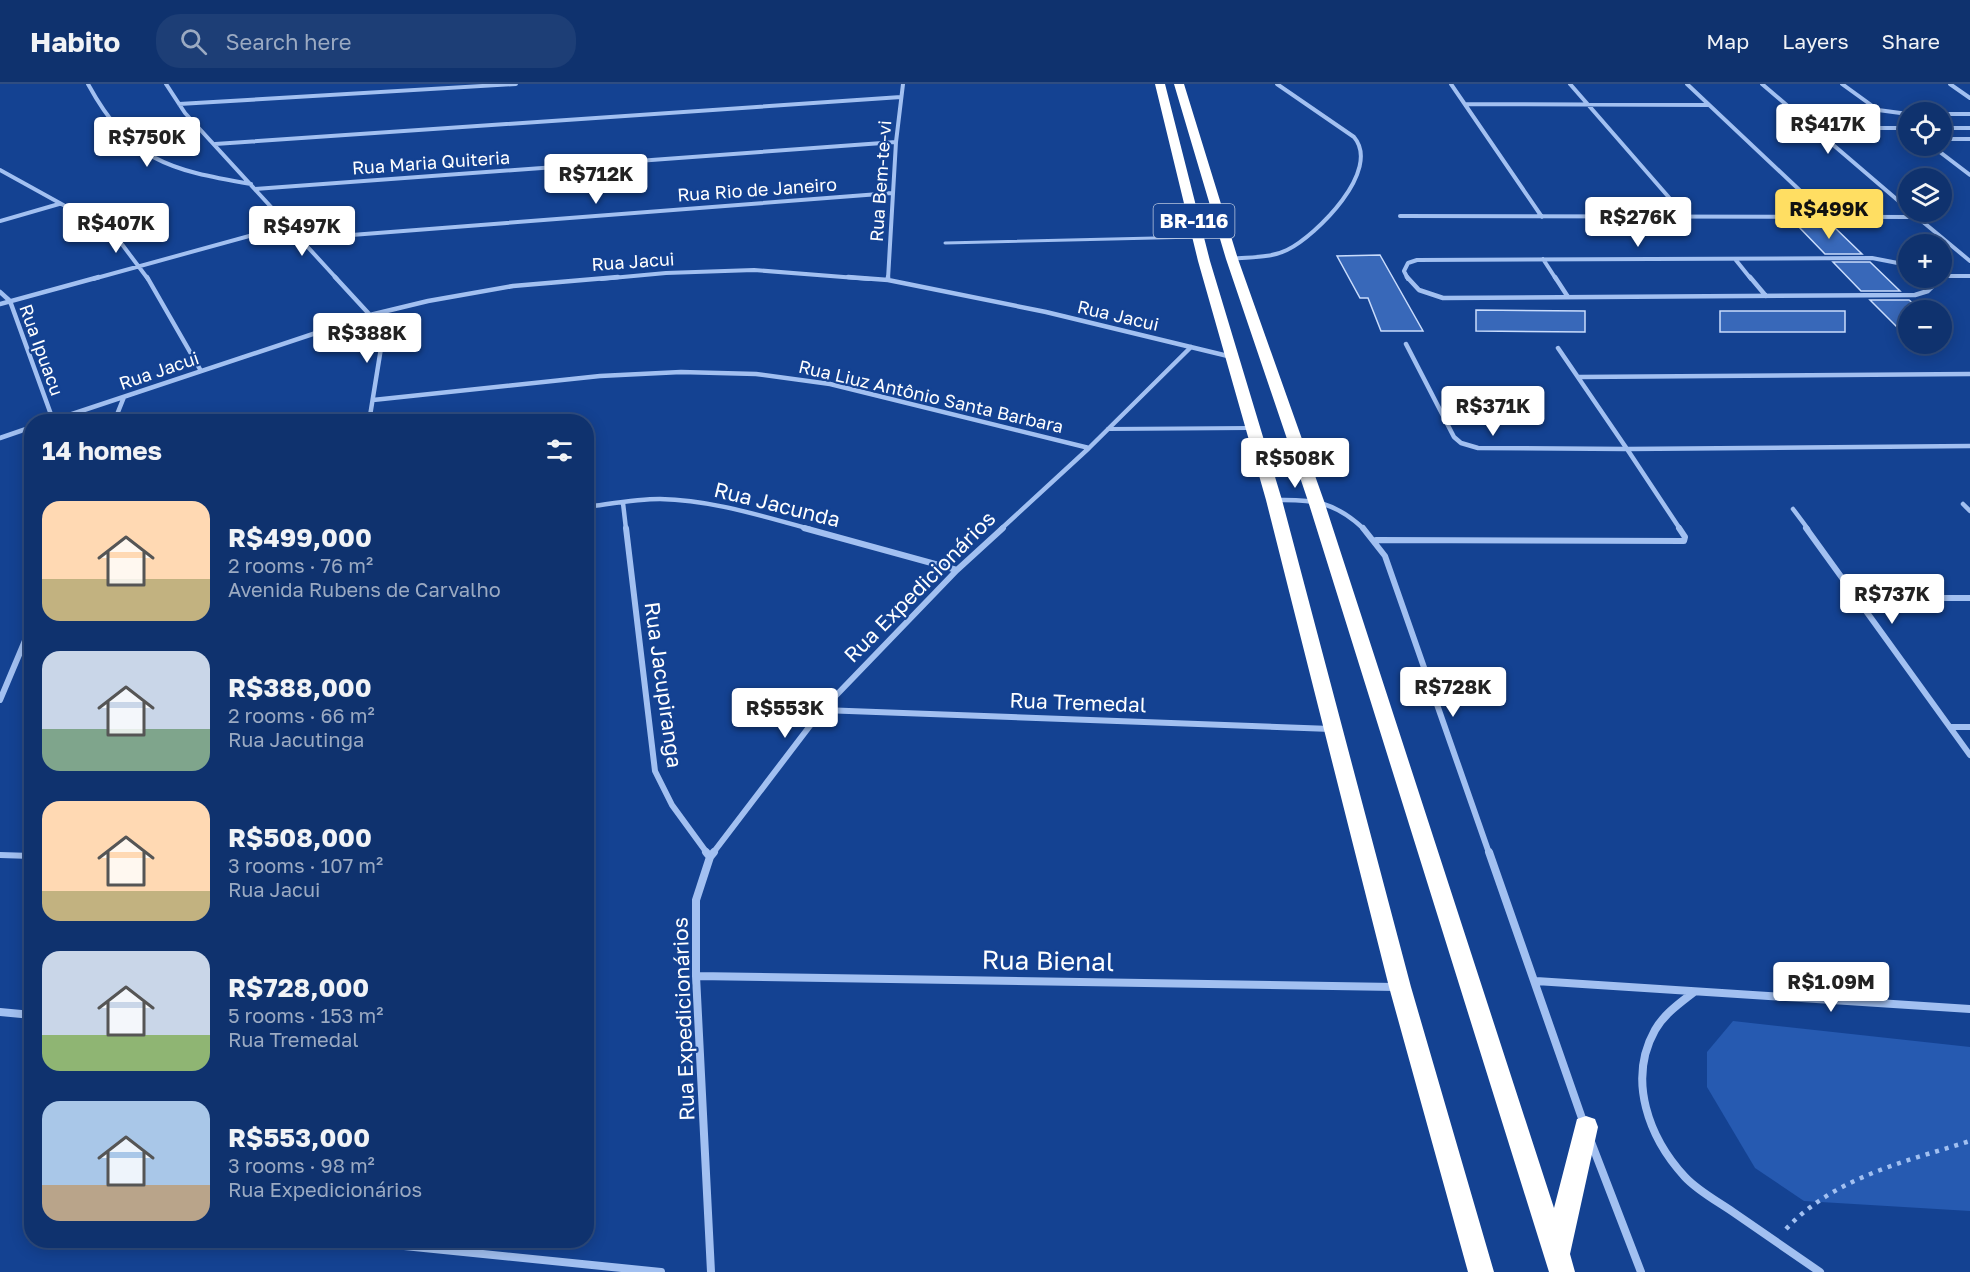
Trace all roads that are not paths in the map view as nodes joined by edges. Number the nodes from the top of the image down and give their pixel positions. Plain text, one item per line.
1 (88, 84) edge
2 (166, 84) edge
3 (516, 84) edge
4 (903, 84) edge
5 (1160, 84) edge
6 (1179, 84) edge
7 (1276, 84) edge
8 (1451, 84) edge
9 (1570, 84) edge
10 (1688, 84) edge
11 (1762, 84) edge
12 (1842, 84) edge
13 (1950, 84) edge
14 (901, 97) junction
15 (1970, 98) edge
16 (179, 104) junction
17 (1465, 104) junction
18 (1588, 104) junction
19 (1709, 105) junction
20 (1898, 113) edge
21 (1952, 114) edge
22 (1970, 114) edge
23 (1813, 128) junction
24 (1898, 128) edge
25 (1952, 128) edge
26 (1970, 128) edge
27 (1952, 139) edge
28 (1970, 139) edge
29 (896, 142) junction
30 (215, 144) junction
31 (1945, 156) edge
32 (0, 170) edge
33 (1970, 176) edge
34 (251, 184) junction
35 (255, 189) junction
36 (892, 193) junction
37 (1898, 200) edge
38 (59, 204) junction
39 (1400, 216) dead end
40 (1542, 217) junction
41 (1686, 217) junction
42 (1828, 217) junction
43 (1898, 217) edge
44 (0, 221) edge
45 (1924, 222) edge
46 (289, 225) junction
47 (1198, 237) junction
48 (300, 239) junction
49 (945, 243) dead end
50 (1232, 259) junction
51 (1544, 259) junction
52 (1736, 259) junction
53 (1970, 261) edge
54 (1898, 263) edge
55 (141, 267) junction
56 (1952, 276) edge
57 (1970, 276) edge
58 (888, 280) junction
59 (1931, 288) edge
60 (0, 292) edge
61 (1766, 296) junction
62 (1568, 297) junction
63 (10, 301) junction
64 (0, 304) edge
65 (387, 311) junction
66 (370, 315) junction
67 (1406, 344) dead end
68 (1191, 347) junction
69 (1558, 348) dead end
70 (1232, 357) junction
71 (201, 371) junction
72 (1970, 374) edge
73 (1579, 377) junction
74 (124, 397) junction
75 (373, 400) junction
76 (48, 414) edge
77 (72, 414) edge
78 (117, 414) edge
79 (370, 414) edge
80 (1253, 428) junction
81 (1108, 429) junction
82 (24, 430) edge
83 (0, 438) edge
84 (1970, 446) edge
85 (1089, 448) junction
86 (1627, 449) junction
87 (1274, 500) junction
88 (1316, 501) junction
89 (623, 503) junction
90 (1963, 504) dead end
91 (594, 506) edge
92 (1793, 509) dead end
93 (1970, 512) edge
94 (1376, 540) junction
95 (957, 570) junction
96 (1858, 598) junction
97 (1970, 598) edge
98 (24, 643) edge
99 (0, 700) edge
100 (822, 710) junction
101 (1950, 727) junction
102 (1970, 727) edge
103 (1332, 729) junction
104 (1970, 755) edge
105 (0, 855) edge
106 (24, 856) edge
107 (710, 857) junction
108 (696, 976) junction
109 (1536, 981) junction
110 (1400, 987) junction
111 (1694, 992) junction
112 (1970, 1009) edge
113 (0, 1012) edge
114 (24, 1014) edge
115 (1586, 1127) junction
116 (424, 1248) edge
117 (1560, 1263) edge
118 (661, 1272) edge
119 (711, 1272) edge
120 (1481, 1272) edge
121 (1641, 1272) edge
122 (1820, 1272) edge

1 - 34 street
2 - 16 street
3 - 16 street
4 - 14 street, Rua Bem-te-vi
5 - 47 highway, BR-116
6 - 50 highway
7 - 50 street
8 - 17 street
9 - 18 street
10 - 19 street
11 - 23 street
12 - 20 street
13 - 15 street
14 - 29 street, Rua Bem-te-vi
14 - 30 street
16 - 30 street
17 - 18 street
17 - 40 street
18 - 19 street
18 - 41 street
19 - 42 street
21 - 22 street
23 - 24 street
23 - 37 street
25 - 26 street
27 - 28 street
29 - 35 street, Rua Maria Quiteria
29 - 36 street, Rua Bem-te-vi
30 - 34 street
31 - 33 street
32 - 38 street
34 - 35 street
35 - 46 street
36 - 48 street, Rua Rio de Janeiro
36 - 58 street, Rua Bem-te-vi
38 - 44 street
38 - 55 street
39 - 40 street
40 - 41 street
41 - 42 street
42 - 43 street
45 - 53 street
46 - 48 street
46 - 55 street
47 - 49 lane
47 - 70 highway, BR-116
48 - 66 street
50 - 88 highway
51 - 52 street
51 - 62 street
51 - 62 street
52 - 54 street
52 - 61 street
55 - 63 street
55 - 71 street
56 - 57 street
58 - 65 street, Rua Jacui
58 - 68 street, Rua Jacui
59 - 61 street
60 - 63 street, Rua Ipuacu
61 - 62 street
63 - 64 street
63 - 76 street, Rua Ipuacu
65 - 66 street, Rua Jacui
65 - 75 street
66 - 71 street, Rua Jacui
67 - 86 street
68 - 70 street, Rua Jacui
68 - 81 street, Rua Expedicionários
69 - 73 street
70 - 80 highway
71 - 74 street, Rua Jacui
72 - 73 street
73 - 86 street
74 - 77 street, Rua Jacui
74 - 78 street
75 - 79 street
75 - 85 street, Rua Liuz Antônio Santa Barbara
80 - 81 lane
80 - 87 highway
81 - 85 street, Rua Expedicionários
82 - 83 street
84 - 86 street
85 - 95 street, Rua Expedicionários
86 - 94 street
87 - 88 street
87 - 103 highway
88 - 94 street
88 - 117 highway
89 - 91 street, Rua Jacunda
89 - 95 street, Rua Jacunda
89 - 107 street, Rua Jacupiranga
90 - 93 street
92 - 96 street
94 - 109 street
95 - 100 street, Rua Expedicionários
96 - 97 street
96 - 101 street
98 - 99 street
100 - 103 street, Rua Tremedal
100 - 107 street, Rua Expedicionários
101 - 102 street
101 - 104 street
103 - 110 highway
105 - 106 lane
107 - 108 street, Rua Expedicionários
108 - 110 street, Rua Bienal
108 - 119 street, Rua Expedicionários
109 - 111 street
109 - 115 street
110 - 120 highway
111 - 112 street
111 - 122 street
113 - 114 street
115 - 117 highway
115 - 121 street
116 - 118 street

